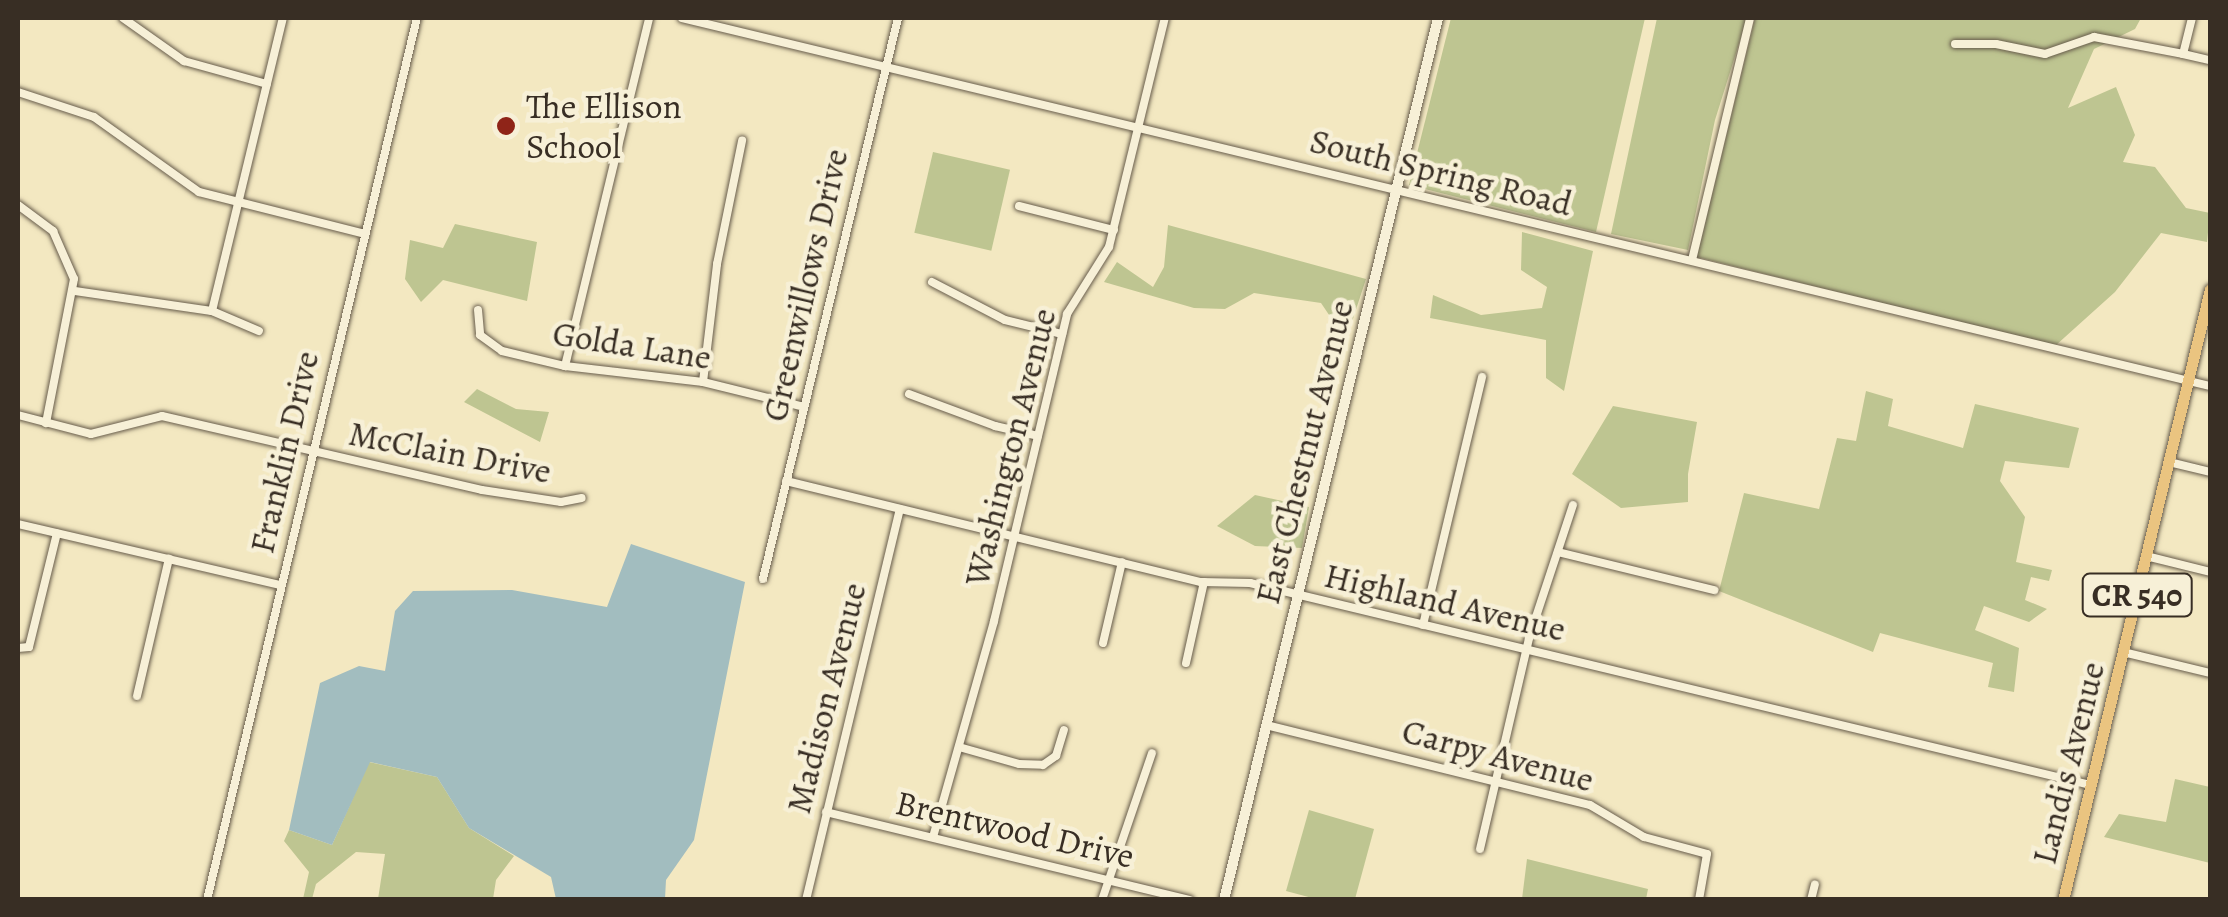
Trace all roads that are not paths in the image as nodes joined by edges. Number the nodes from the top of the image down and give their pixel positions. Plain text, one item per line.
1 (123, 18) edge
2 (283, 18) edge
3 (417, 18) edge
4 (649, 18) edge
5 (682, 18) edge
6 (898, 18) edge
7 (1165, 18) edge
8 (1438, 18) edge
9 (1750, 18) edge
10 (2192, 18) edge
11 (1955, 44) dead end
12 (2183, 54) junction
13 (2210, 60) edge
14 (886, 67) junction
15 (267, 84) junction
16 (18, 95) edge
17 (1138, 127) junction
18 (742, 140) dead end
19 (1395, 190) junction
20 (238, 202) junction
21 (18, 205) edge
22 (1019, 206) dead end
23 (1114, 230) junction
24 (365, 234) junction
25 (1692, 260) junction
26 (932, 282) dead end
27 (75, 290) junction
28 (2210, 290) edge
29 (478, 310) dead end
30 (212, 311) junction
31 (259, 331) dead end
32 (1062, 334) junction
33 (566, 366) junction
34 (1482, 377) dead end
35 (2188, 380) junction
36 (703, 382) junction
37 (2210, 386) edge
38 (908, 394) dead end
39 (804, 407) junction
40 (18, 416) edge
41 (46, 423) junction
42 (1038, 436) junction
43 (312, 452) junction
44 (2169, 462) junction
45 (2210, 472) edge
46 (786, 481) junction
47 (582, 498) dead end
48 (1574, 504) dead end
49 (900, 509) junction
50 (18, 524) edge
51 (56, 533) junction
52 (1014, 536) junction
53 (1558, 552) junction
54 (2146, 556) junction
55 (169, 559) junction
56 (1122, 562) junction
57 (2210, 572) edge
58 (764, 578) dead end
59 (1204, 582) junction
60 (281, 585) junction
61 (1714, 590) dead end
62 (1298, 595) junction
63 (1423, 624) junction
64 (1102, 643) dead end
65 (22, 649) edge
66 (1526, 650) junction
67 (2123, 652) junction
68 (1186, 663) dead end
69 (2210, 673) edge
70 (136, 696) dead end
71 (1266, 725) junction
72 (1064, 730) dead end
73 (959, 747) junction
74 (1152, 753) dead end
75 (1496, 780) junction
76 (2091, 786) junction
77 (826, 812) junction
78 (932, 838) junction
79 (1480, 848) dead end
80 (1108, 879) junction
81 (1815, 884) dead end
82 (206, 900) edge
83 (806, 900) edge
84 (1102, 900) edge
85 (1190, 900) edge
86 (1224, 900) edge
87 (1699, 900) edge
88 (1812, 900) edge
89 (2063, 900) edge

1 - 15 street
2 - 15 street
3 - 24 street, Franklin Drive
4 - 33 street
5 - 14 street, South Spring Road
6 - 14 street, Greenwillows Drive
7 - 17 street, Washington Avenue
8 - 19 street, East Chestnut Avenue
9 - 25 street
10 - 12 street
11 - 12 street
12 - 13 street
14 - 17 street, South Spring Road
14 - 39 street, Greenwillows Drive
15 - 20 street
16 - 20 street
17 - 19 street, South Spring Road
17 - 23 street, Washington Avenue
18 - 36 street
19 - 25 street, South Spring Road
19 - 62 street, East Chestnut Avenue
20 - 24 street
20 - 30 street
21 - 27 street
22 - 23 street
23 - 32 street, Washington Avenue
24 - 43 street, Franklin Drive
25 - 35 street, South Spring Road
26 - 32 street
27 - 30 street
27 - 41 street
28 - 35 main road, Landis Avenue / CR 540
29 - 33 street, Golda Lane
30 - 31 street
32 - 42 street, Washington Avenue
33 - 36 street, Golda Lane
34 - 63 street
35 - 37 street, South Spring Road
35 - 44 main road, Landis Avenue / CR 540
36 - 39 street, Golda Lane
38 - 42 street
39 - 46 street, Greenwillows Drive
40 - 41 street, McClain Drive
41 - 43 street, McClain Drive
42 - 52 street, Washington Avenue
43 - 47 street, McClain Drive
43 - 60 street, Franklin Drive
44 - 45 street
44 - 54 main road, Landis Avenue / CR 540
46 - 49 street, Highland Avenue
46 - 58 street, Greenwillows Drive
48 - 53 street
49 - 52 street, Highland Avenue
49 - 77 street, Madison Avenue
50 - 51 street
51 - 55 street
51 - 65 street
52 - 56 street, Highland Avenue
52 - 73 street, Washington Avenue
53 - 61 street
53 - 66 street
54 - 57 street
54 - 67 main road, Landis Avenue / CR 540
55 - 60 street
55 - 70 street
56 - 59 street, Highland Avenue
56 - 64 street
59 - 62 street, Highland Avenue
59 - 68 street
60 - 82 street, Franklin Drive
62 - 63 street, Highland Avenue
62 - 71 street, East Chestnut Avenue
63 - 66 street, Highland Avenue
66 - 75 street
66 - 76 street, Highland Avenue
67 - 69 street
67 - 76 main road, Landis Avenue / CR 540
71 - 75 street, Carpy Avenue
71 - 86 street, East Chestnut Avenue
72 - 73 street
73 - 78 street, Washington Avenue
74 - 80 street
75 - 79 street
75 - 87 street, Carpy Avenue
76 - 89 main road, Landis Avenue / CR 540
77 - 78 street, Brentwood Drive
77 - 83 street, Madison Avenue
78 - 80 street, Brentwood Drive
80 - 84 street
80 - 85 street, Brentwood Drive
81 - 88 street

